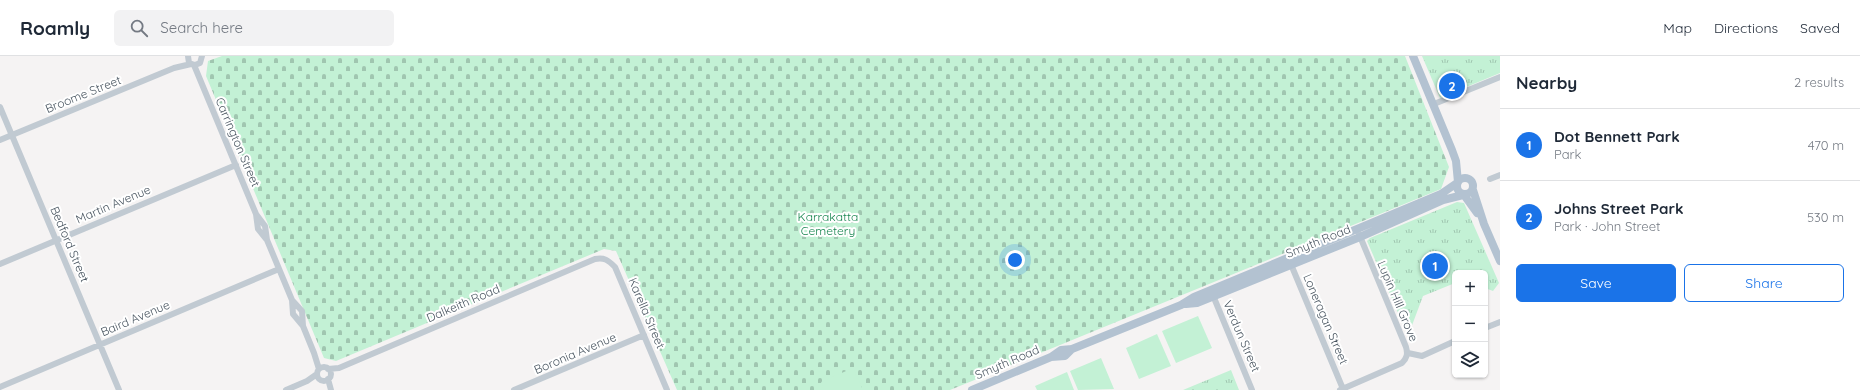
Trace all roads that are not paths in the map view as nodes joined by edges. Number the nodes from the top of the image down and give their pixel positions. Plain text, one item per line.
1 (202, 56) edge
2 (1414, 56) edge
3 (188, 57) edge
4 (194, 65) junction
5 (174, 68) junction
6 (1500, 77) edge
7 (1434, 104) junction
8 (0, 107) edge
9 (12, 135) junction
10 (0, 140) edge
11 (1456, 161) junction
12 (236, 164) junction
13 (1500, 175) edge
14 (1468, 179) junction
15 (1490, 179) dead end
16 (1457, 182) junction
17 (1473, 190) junction
18 (1463, 195) junction
19 (1484, 224) junction
20 (1357, 228) junction
21 (1360, 237) junction
22 (56, 240) junction
23 (595, 259) joint
24 (1290, 261) junction
25 (1500, 261) edge
26 (0, 264) edge
27 (279, 269) junction
28 (1212, 293) junction
29 (1500, 322) edge
30 (1488, 327) edge
31 (644, 335) junction
32 (1453, 342) edge
33 (100, 345) junction
34 (1408, 353) junction
35 (339, 368) junction
36 (322, 370) junction
37 (326, 379) junction
38 (307, 381) junction
39 (0, 387) edge
40 (1341, 389) edge
41 (119, 390) edge
42 (286, 390) edge
43 (331, 390) edge
44 (514, 390) edge
45 (667, 390) edge
46 (972, 390) edge
47 (1252, 390) edge

1 - 4 street
2 - 7 main road
3 - 4 street, Carrington Street
3 - 5 street, Broome Street
4 - 5 street, Broome Street
4 - 12 street, Carrington Street
5 - 9 street, Broome Street
6 - 7 street
7 - 11 main road
8 - 9 street, Bedford Street
9 - 10 street, Broome Street
9 - 22 street, Bedford Street
11 - 14 main road
11 - 16 main road
12 - 22 street, Martin Avenue
12 - 27 street, Carrington Street
13 - 15 street
14 - 16 main road
14 - 17 main road
16 - 18 main road
16 - 20 main road, Smyth Road
17 - 18 main road
17 - 19 main road
18 - 19 main road
18 - 21 main road, Smyth Road
19 - 25 main road
20 - 21 street, Lupin Hill Grove
20 - 24 main road, Smyth Road
21 - 24 main road, Smyth Road
21 - 34 street, Lupin Hill Grove
22 - 26 street, Martin Avenue
22 - 33 street, Bedford Street
23 - 31 street, Karella Street
23 - 35 street, Dalkeith Road
24 - 28 main road, Smyth Road
24 - 40 street, Loneragan Street
27 - 33 street, Baird Avenue
27 - 36 street, Carrington Street
28 - 46 main road, Smyth Road
28 - 47 street, Verdun Street
29 - 30 street
31 - 44 street, Boronia Avenue
31 - 45 street, Karella Street
32 - 34 street
33 - 39 street, Baird Avenue
33 - 41 street, Bedford Street
34 - 40 street, Lupin Hill Grove
35 - 36 street, Dalkeith Road
35 - 37 street, Dalkeith Road
36 - 37 street
36 - 37 street
36 - 38 street, Dalkeith Road
37 - 38 street, Dalkeith Road
37 - 43 street
38 - 42 street, Dalkeith Road

